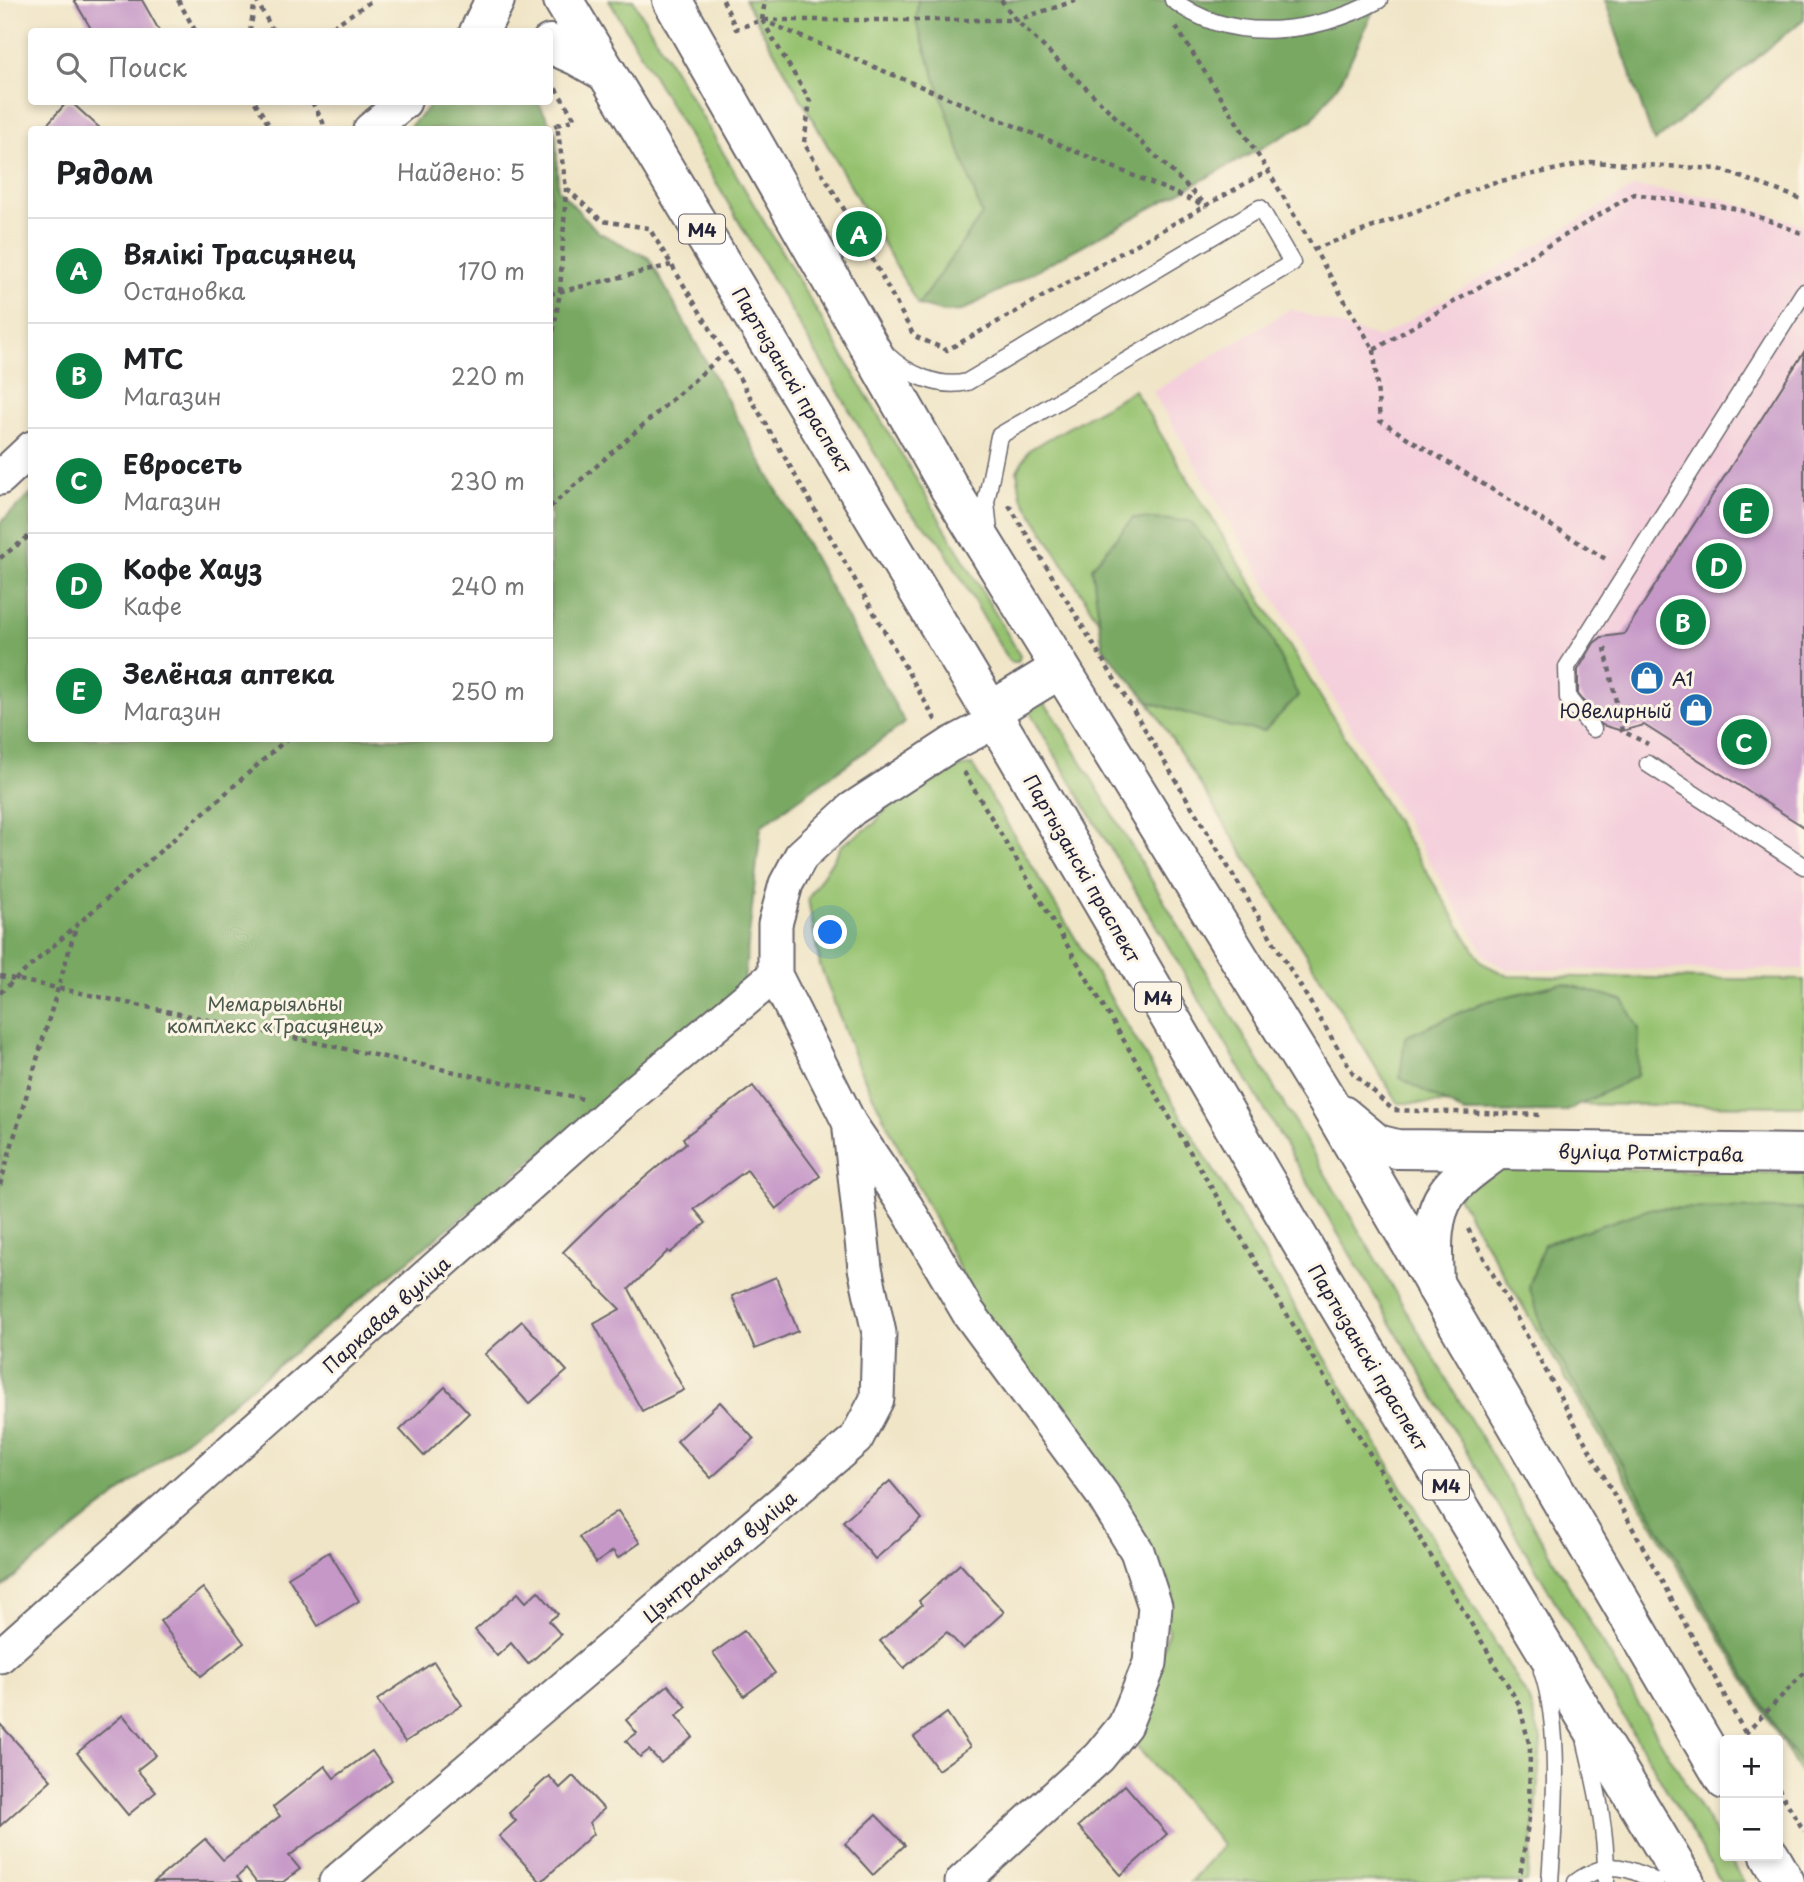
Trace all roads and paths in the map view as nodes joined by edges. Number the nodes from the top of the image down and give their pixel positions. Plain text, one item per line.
1 (178, 0) edge
2 (256, 0) edge
3 (373, 0) edge
4 (495, 0) edge
5 (563, 0) edge
6 (672, 0) edge
7 (723, 0) edge
8 (765, 0) edge
9 (1001, 0) edge
10 (1078, 0) edge
11 (1173, 0) edge
12 (1379, 0) edge
13 (762, 20) junction
14 (1016, 20) junction
15 (1173, 23) dead end
16 (194, 28) edge
17 (251, 28) edge
18 (272, 28) edge
19 (330, 28) edge
20 (481, 28) edge
21 (553, 45) edge
22 (607, 74) junction
23 (553, 84) edge
24 (257, 105) edge
25 (314, 105) edge
26 (400, 105) edge
27 (557, 125) junction
28 (270, 126) edge
29 (324, 126) edge
30 (375, 126) edge
31 (553, 127) edge
32 (1268, 171) junction
33 (566, 188) junction
34 (1804, 200) edge
35 (1207, 206) junction
36 (1804, 234) edge
37 (1314, 249) junction
38 (671, 265) junction
39 (560, 292) junction
40 (1804, 292) edge
41 (553, 293) edge
42 (858, 325) junction
43 (553, 333) edge
44 (1374, 350) junction
45 (725, 353) junction
46 (28, 452) edge
47 (0, 478) edge
48 (1008, 503) dead end
49 (553, 504) edge
50 (28, 537) edge
51 (0, 558) edge
52 (1628, 573) junction
53 (1002, 574) junction
54 (1602, 637) dead end
55 (1060, 669) junction
56 (993, 716) junction
57 (1593, 729) dead end
58 (1622, 731) dead end
59 (283, 742) edge
60 (950, 745) junction
61 (1648, 764) dead end
62 (1804, 866) edge
63 (76, 926) junction
64 (775, 975) junction
65 (0, 976) edge
66 (17, 978) junction
67 (57, 987) junction
68 (0, 993) edge
69 (1328, 1102) junction
70 (618, 1106) junction
71 (1393, 1110) dead end
72 (850, 1124) junction
73 (1497, 1150) junction
74 (1804, 1153) edge
75 (0, 1185) edge
76 (1468, 1227) dead end
77 (1434, 1286) junction
78 (1522, 1612) junction
79 (0, 1656) edge
80 (1804, 1673) edge
81 (1574, 1696) junction
82 (1745, 1734) joint
83 (1720, 1772) edge
84 (1783, 1796) edge
85 (1804, 1831) edge
86 (1773, 1861) edge
87 (1606, 1874) edge
88 (336, 1882) edge
89 (962, 1882) edge
90 (1519, 1882) edge
91 (1550, 1882) edge
92 (1576, 1882) edge
93 (1656, 1882) edge
94 (1685, 1882) edge
95 (1785, 1882) edge

1 - 16 path
2 - 17 path
2 - 18 path
3 - 19 path
4 - 20 main road
5 - 22 main road, Партызанскі праспект / М4
6 - 42 main road
7 - 13 path
8 - 13 path
9 - 14 path
10 - 14 path
11 - 12 lane
13 - 14 path
13 - 35 path
13 - 35 path
14 - 35 path
15 - 32 path
21 - 22 main road
22 - 56 main road, Партызанскі праспект / М4
23 - 27 path
24 - 28 path
25 - 29 path
26 - 30 street
27 - 31 path
27 - 33 path
32 - 35 path
32 - 37 path
33 - 38 path
33 - 39 path
34 - 37 path
36 - 44 path
37 - 44 path
38 - 39 path
38 - 45 path
39 - 41 path
39 - 43 path
40 - 52 lane
42 - 53 main road
42 - 53 lane
44 - 52 path
45 - 49 path
45 - 60 path
46 - 47 street
48 - 71 path
50 - 51 path
52 - 57 lane
53 - 55 main road
54 - 58 path
55 - 56 main road
55 - 69 main road
56 - 60 street
56 - 78 main road, Партызанскі праспект / М4
59 - 63 path
60 - 64 street
60 - 90 path
61 - 62 lane
63 - 66 path
63 - 67 path
64 - 70 street, Паркавая вуліца
64 - 72 street, Цэнтральная вуліца
65 - 66 path
66 - 67 path
66 - 68 path
67 - 70 path
67 - 75 path
69 - 73 main road, вуліца Ротмістрава
69 - 77 main road
70 - 79 street, Паркавая вуліца
72 - 88 street, Цэнтральная вуліца
72 - 89 street, Цэнтральная вуліца
73 - 74 main road, вуліца Ротмістрава
73 - 77 main road
76 - 82 path
77 - 83 main road
78 - 81 main road, Партызанскі праспект / М4
78 - 91 lane
80 - 82 path
81 - 87 lane
81 - 94 main road, Партызанскі праспект / М4
84 - 85 path
86 - 95 main road
87 - 92 lane
87 - 93 lane

